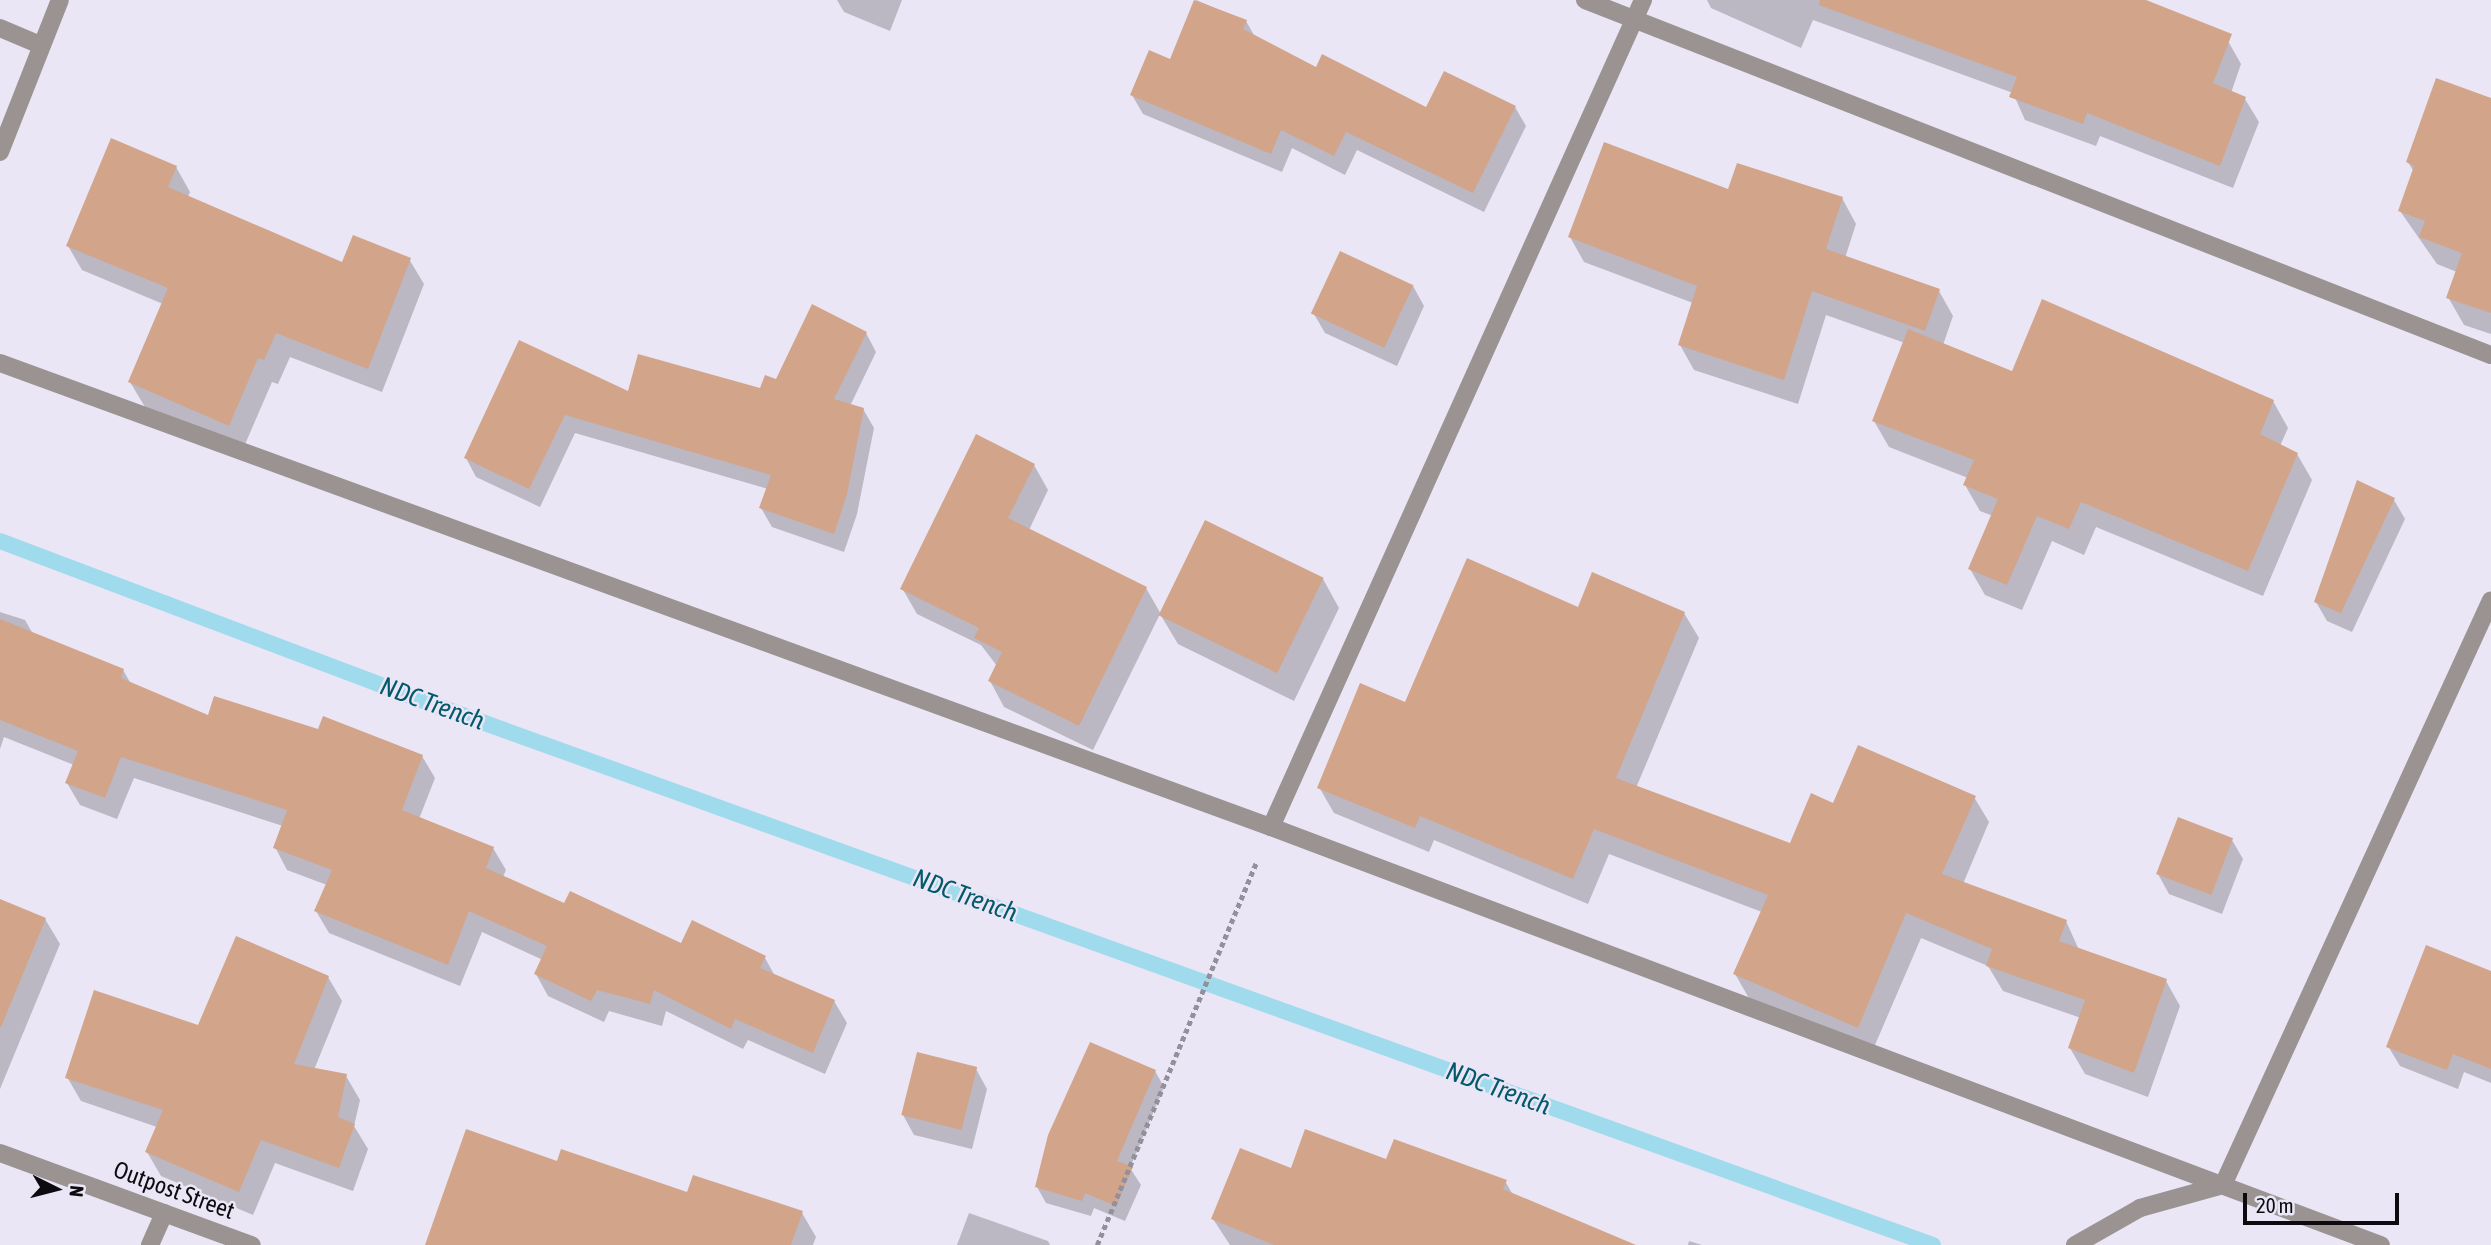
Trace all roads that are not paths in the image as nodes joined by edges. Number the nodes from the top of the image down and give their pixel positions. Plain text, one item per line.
1 (60, 0) edge
2 (1585, 0) edge
3 (1643, 0) edge
4 (1635, 20) junction
5 (0, 28) edge
6 (40, 46) junction
7 (0, 152) edge
8 (2491, 355) edge
9 (0, 363) edge
10 (2491, 600) edge
11 (1271, 827) junction
12 (0, 1153) edge
13 (2223, 1185) junction
14 (164, 1213) junction
15 (150, 1245) edge
16 (252, 1245) edge
17 (2076, 1245) edge
18 (2381, 1245) edge

1 - 6 street
2 - 4 street
3 - 4 street
4 - 8 street
4 - 11 street
5 - 6 street
6 - 7 street
9 - 11 street
10 - 13 street
11 - 13 street
12 - 14 street, Outpost Street
13 - 17 street
13 - 18 street
14 - 15 street
14 - 16 street, Outpost Street

